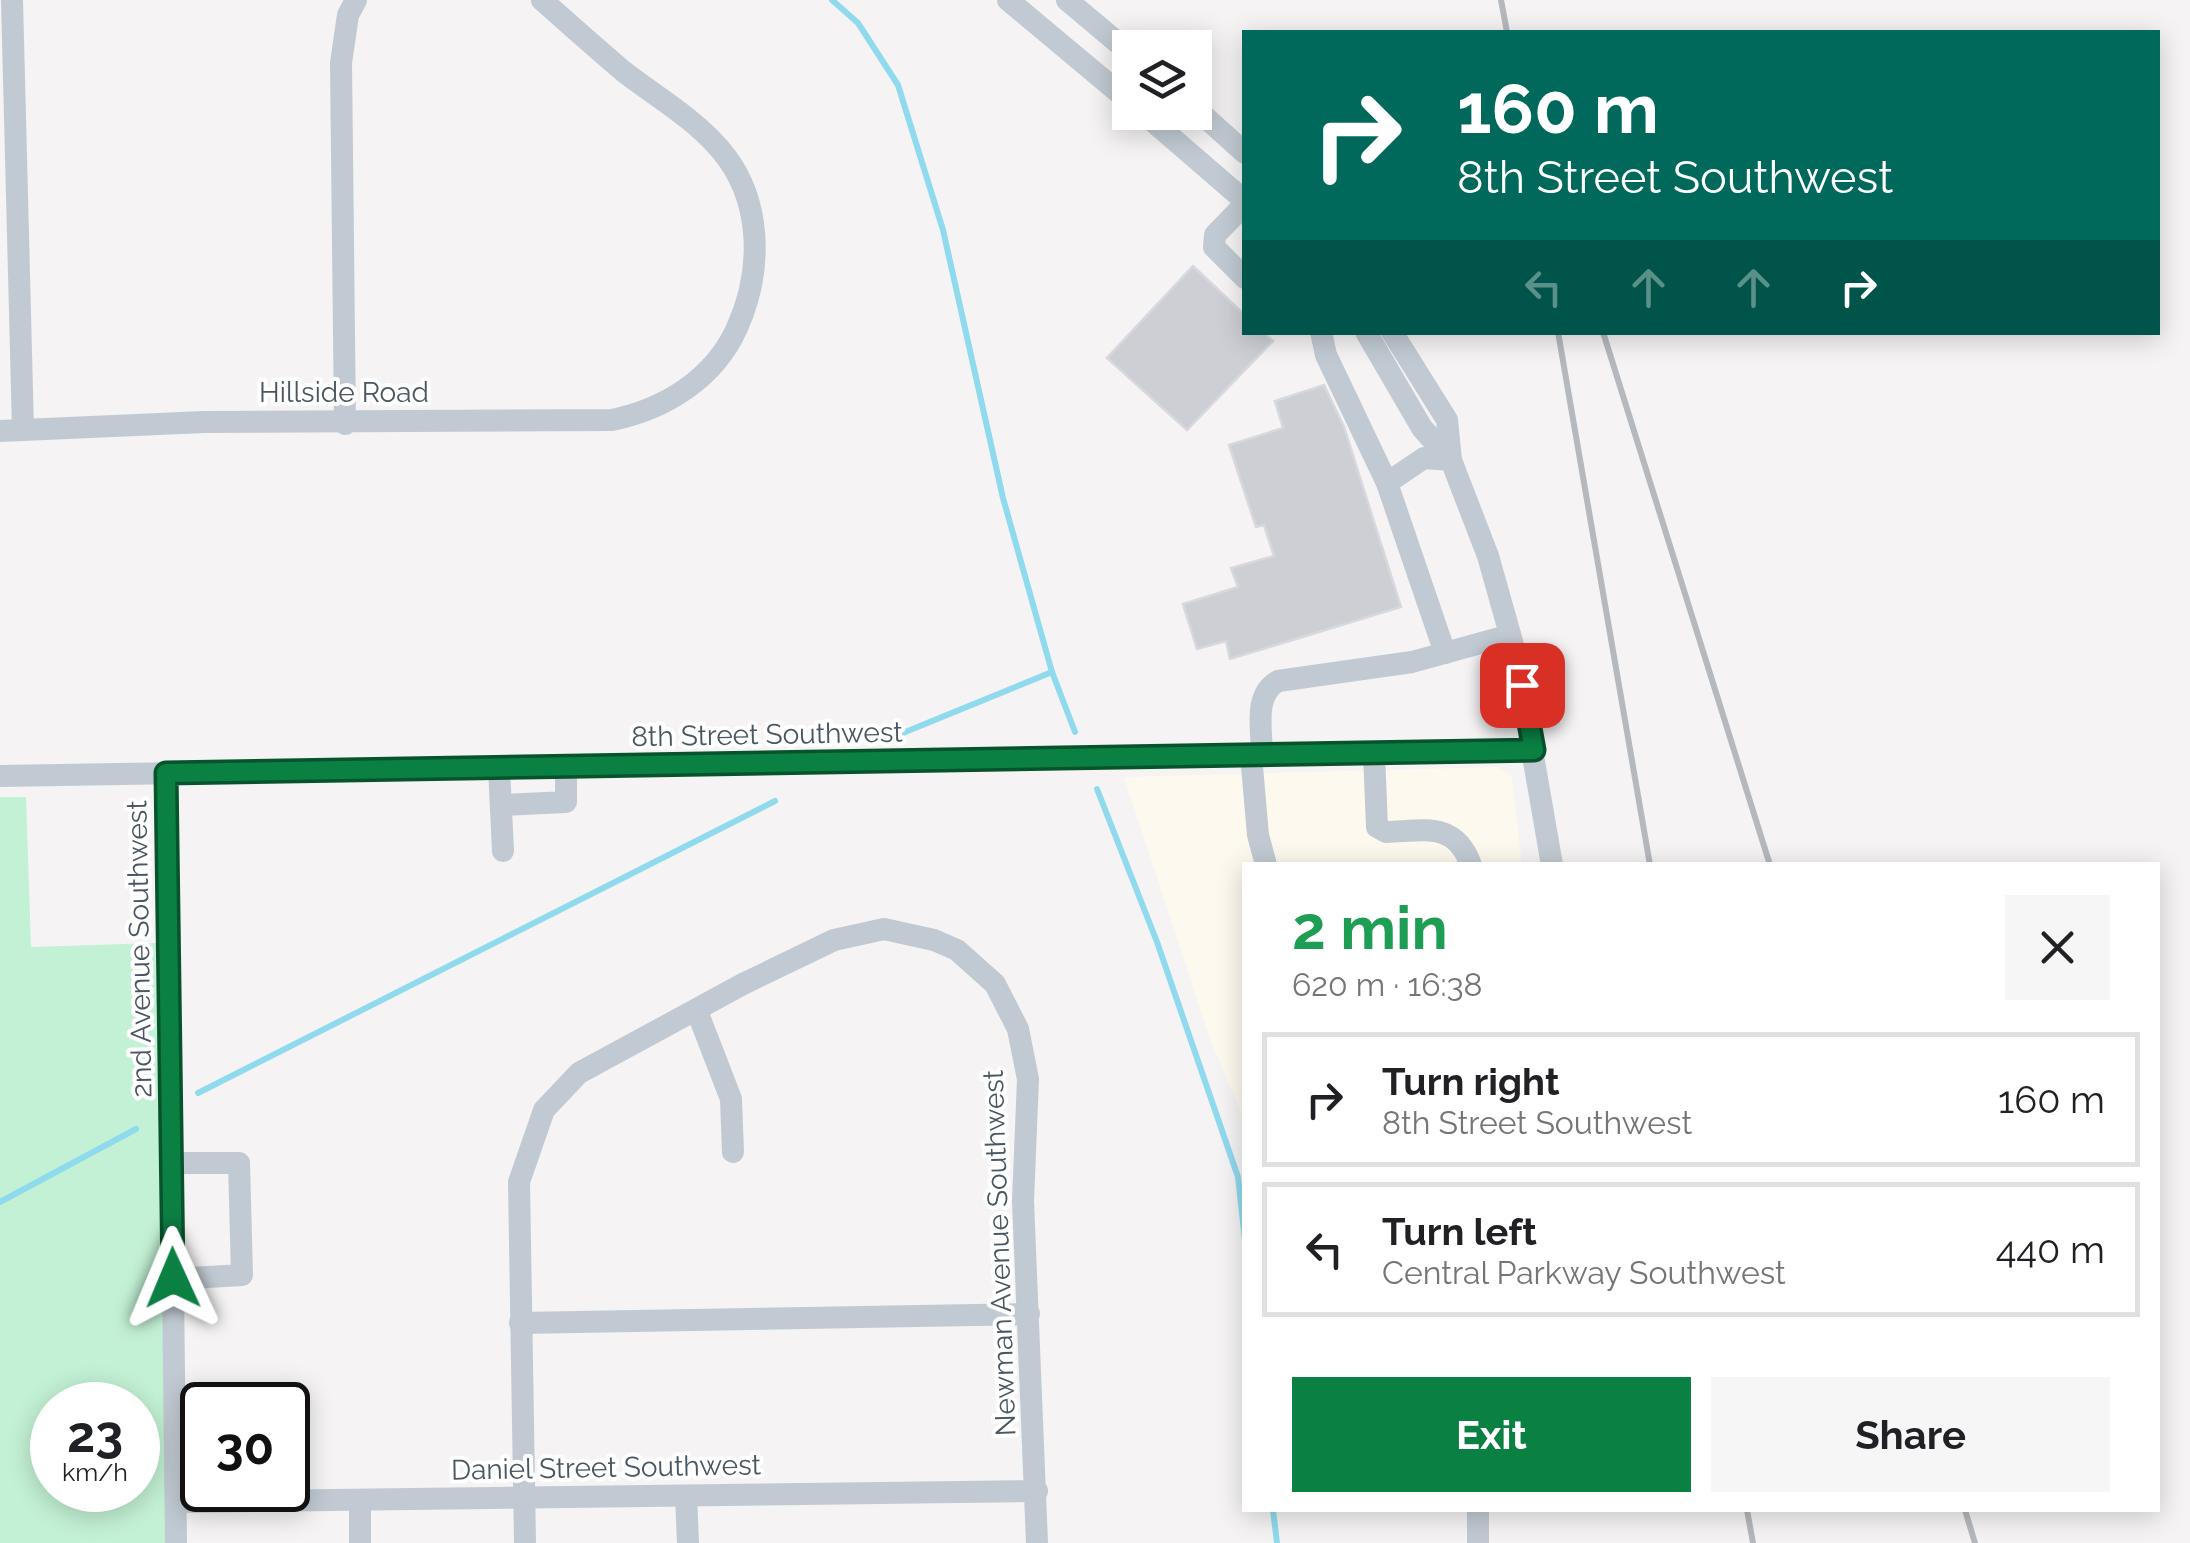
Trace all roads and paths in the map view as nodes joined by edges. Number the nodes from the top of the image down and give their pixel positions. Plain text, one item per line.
1 (12, 0) edge
2 (356, 0) edge
3 (542, 0) edge
4 (1008, 0) edge
5 (1067, 0) edge
6 (1112, 38) edge
7 (1112, 87) edge
8 (1212, 123) edge
9 (1162, 130) edge
10 (1242, 150) edge
11 (1242, 200) edge
12 (1242, 206) edge
13 (1242, 275) edge
14 (1321, 335) edge
15 (1368, 335) edge
16 (1394, 335) edge
17 (345, 424) junction
18 (12, 430) edge
19 (1451, 460) junction
20 (1387, 483) junction
21 (1510, 635) junction
22 (1446, 653) junction
23 (1534, 750) junction
24 (1374, 753) junction
25 (1256, 755) junction
26 (566, 767) junction
27 (500, 768) junction
28 (166, 773) junction
29 (0, 776) edge
30 (501, 805) junction
31 (503, 851) dead end
32 (1265, 862) edge
33 (1469, 862) edge
34 (1552, 862) edge
35 (697, 1011) junction
36 (733, 1152) dead end
37 (172, 1163) junction
38 (173, 1278) junction
39 (1029, 1314) junction
40 (520, 1322) junction
41 (1037, 1491) junction
42 (686, 1496) junction
43 (524, 1499) junction
44 (360, 1501) junction
45 (176, 1502) junction
46 (1478, 1512) edge
47 (176, 1543) edge
48 (360, 1543) edge
49 (524, 1543) edge
50 (688, 1543) edge
51 (1037, 1543) edge
52 (1478, 1543) edge

1 - 18 street
2 - 17 street
3 - 17 street, Hillside Road
4 - 7 street
5 - 6 street
8 - 10 street
9 - 11 street
12 - 13 street
14 - 20 street
15 - 19 street
16 - 19 street
17 - 18 street, Hillside Road
19 - 20 street
19 - 21 street
20 - 22 street
21 - 22 street
21 - 23 street
22 - 25 street
23 - 24 street, 8th Street Southwest
23 - 34 street
24 - 25 street, 8th Street Southwest
24 - 33 street
25 - 26 street, 8th Street Southwest
25 - 32 street
26 - 27 street, 8th Street Southwest
26 - 30 street
27 - 28 street, 8th Street Southwest
27 - 30 street
28 - 29 street, 8th Street Southwest
28 - 37 street, 2nd Avenue Southwest
30 - 31 street
35 - 36 street
35 - 39 street, Newman Avenue Southwest
35 - 40 street
37 - 38 street, 2nd Avenue Southwest
37 - 38 street
38 - 45 street, 2nd Avenue Southwest
39 - 40 street
39 - 41 street, Newman Avenue Southwest
40 - 43 street
41 - 42 street, Daniel Street Southwest
41 - 51 street, Newman Avenue Southwest
42 - 43 street, Daniel Street Southwest
42 - 50 street
43 - 44 street, Daniel Street Southwest
43 - 49 street
44 - 45 street, Daniel Street Southwest
44 - 48 street
45 - 47 street, 2nd Avenue Southwest
46 - 52 street

